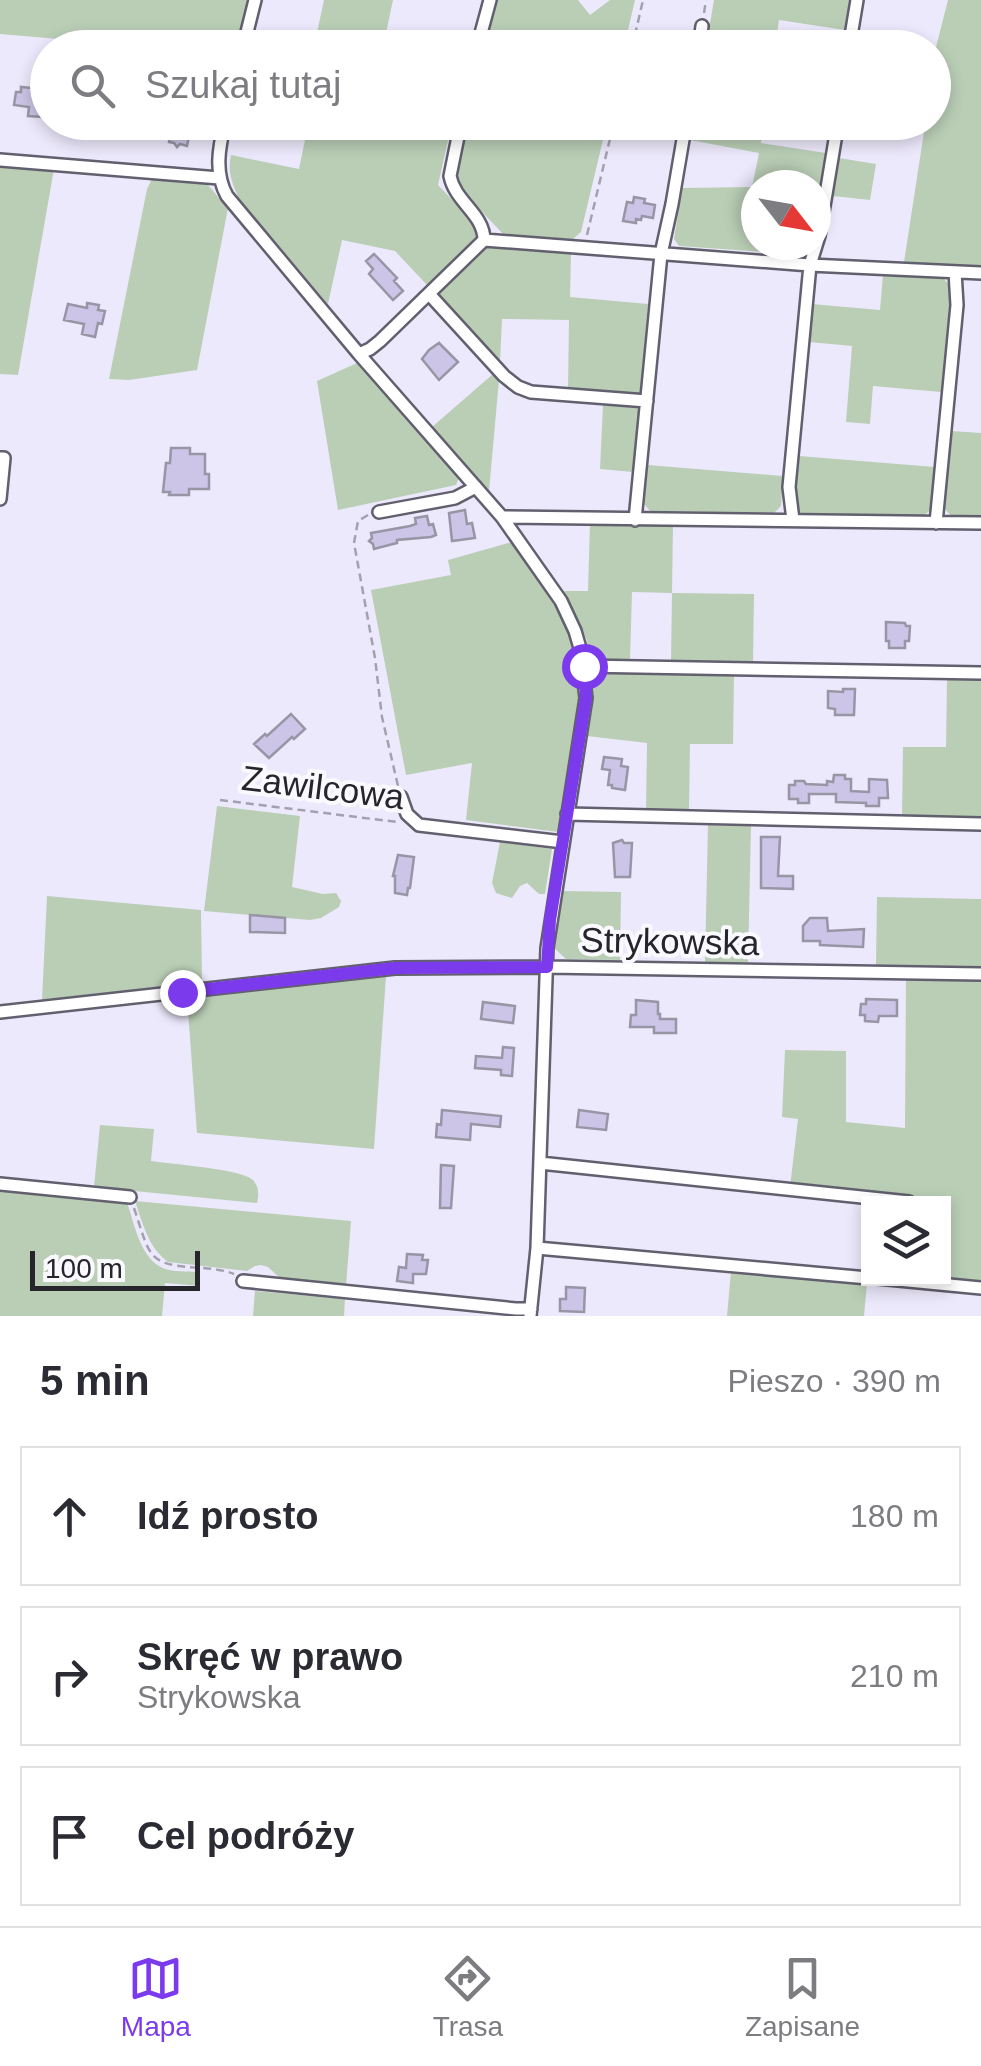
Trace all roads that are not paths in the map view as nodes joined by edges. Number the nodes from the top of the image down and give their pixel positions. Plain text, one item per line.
1 (255, 0) edge
2 (490, 0) edge
3 (857, 0) edge
4 (702, 26) road end
5 (248, 30) edge
6 (482, 30) edge
7 (701, 30) edge
8 (852, 30) edge
9 (222, 140) edge
10 (457, 140) edge
11 (683, 140) edge
12 (835, 140) edge
13 (0, 160) edge
14 (220, 178) junction
15 (484, 240) junction
16 (661, 254) junction
17 (810, 264) junction
18 (955, 272) junction
19 (981, 273) edge
20 (430, 295) junction
21 (358, 354) junction
22 (648, 401) junction
23 (0, 458) edge
24 (476, 488) junction
25 (0, 499) edge
26 (379, 512) road end
27 (502, 517) junction
28 (636, 520) junction
29 (793, 520) junction
30 (936, 523) junction
31 (981, 523) edge
32 (584, 666) junction
33 (981, 673) edge
34 (401, 797) road end
35 (567, 814) junction
36 (981, 824) edge
37 (564, 842) junction
38 (547, 967) junction
39 (981, 974) edge
40 (0, 1012) edge
41 (540, 1163) junction
42 (0, 1184) edge
43 (130, 1197) road end
44 (861, 1197) edge
45 (537, 1248) junction
46 (861, 1277) edge
47 (242, 1281) road end
48 (951, 1285) edge
49 (981, 1288) edge
50 (530, 1312) edge

1 - 5 street
2 - 6 street
3 - 8 street
4 - 7 street
9 - 14 street
10 - 15 street
11 - 16 street
12 - 17 street
13 - 14 street
14 - 21 street
15 - 16 street
15 - 20 street
16 - 17 street
16 - 22 street
17 - 18 street
17 - 29 street
18 - 19 street
18 - 30 street
20 - 21 street
20 - 22 street
21 - 24 street
22 - 28 street
23 - 25 street
24 - 26 street
24 - 27 street
27 - 28 street
27 - 32 street
28 - 29 street
29 - 30 street
30 - 31 street
32 - 33 street
32 - 35 street
34 - 37 street
35 - 36 street
35 - 37 street
37 - 38 street
38 - 39 street, Strykowska
38 - 40 street, Strykowska
38 - 41 street
41 - 44 street
41 - 45 street
42 - 43 street
45 - 46 street
45 - 50 street
47 - 50 street
48 - 49 street

